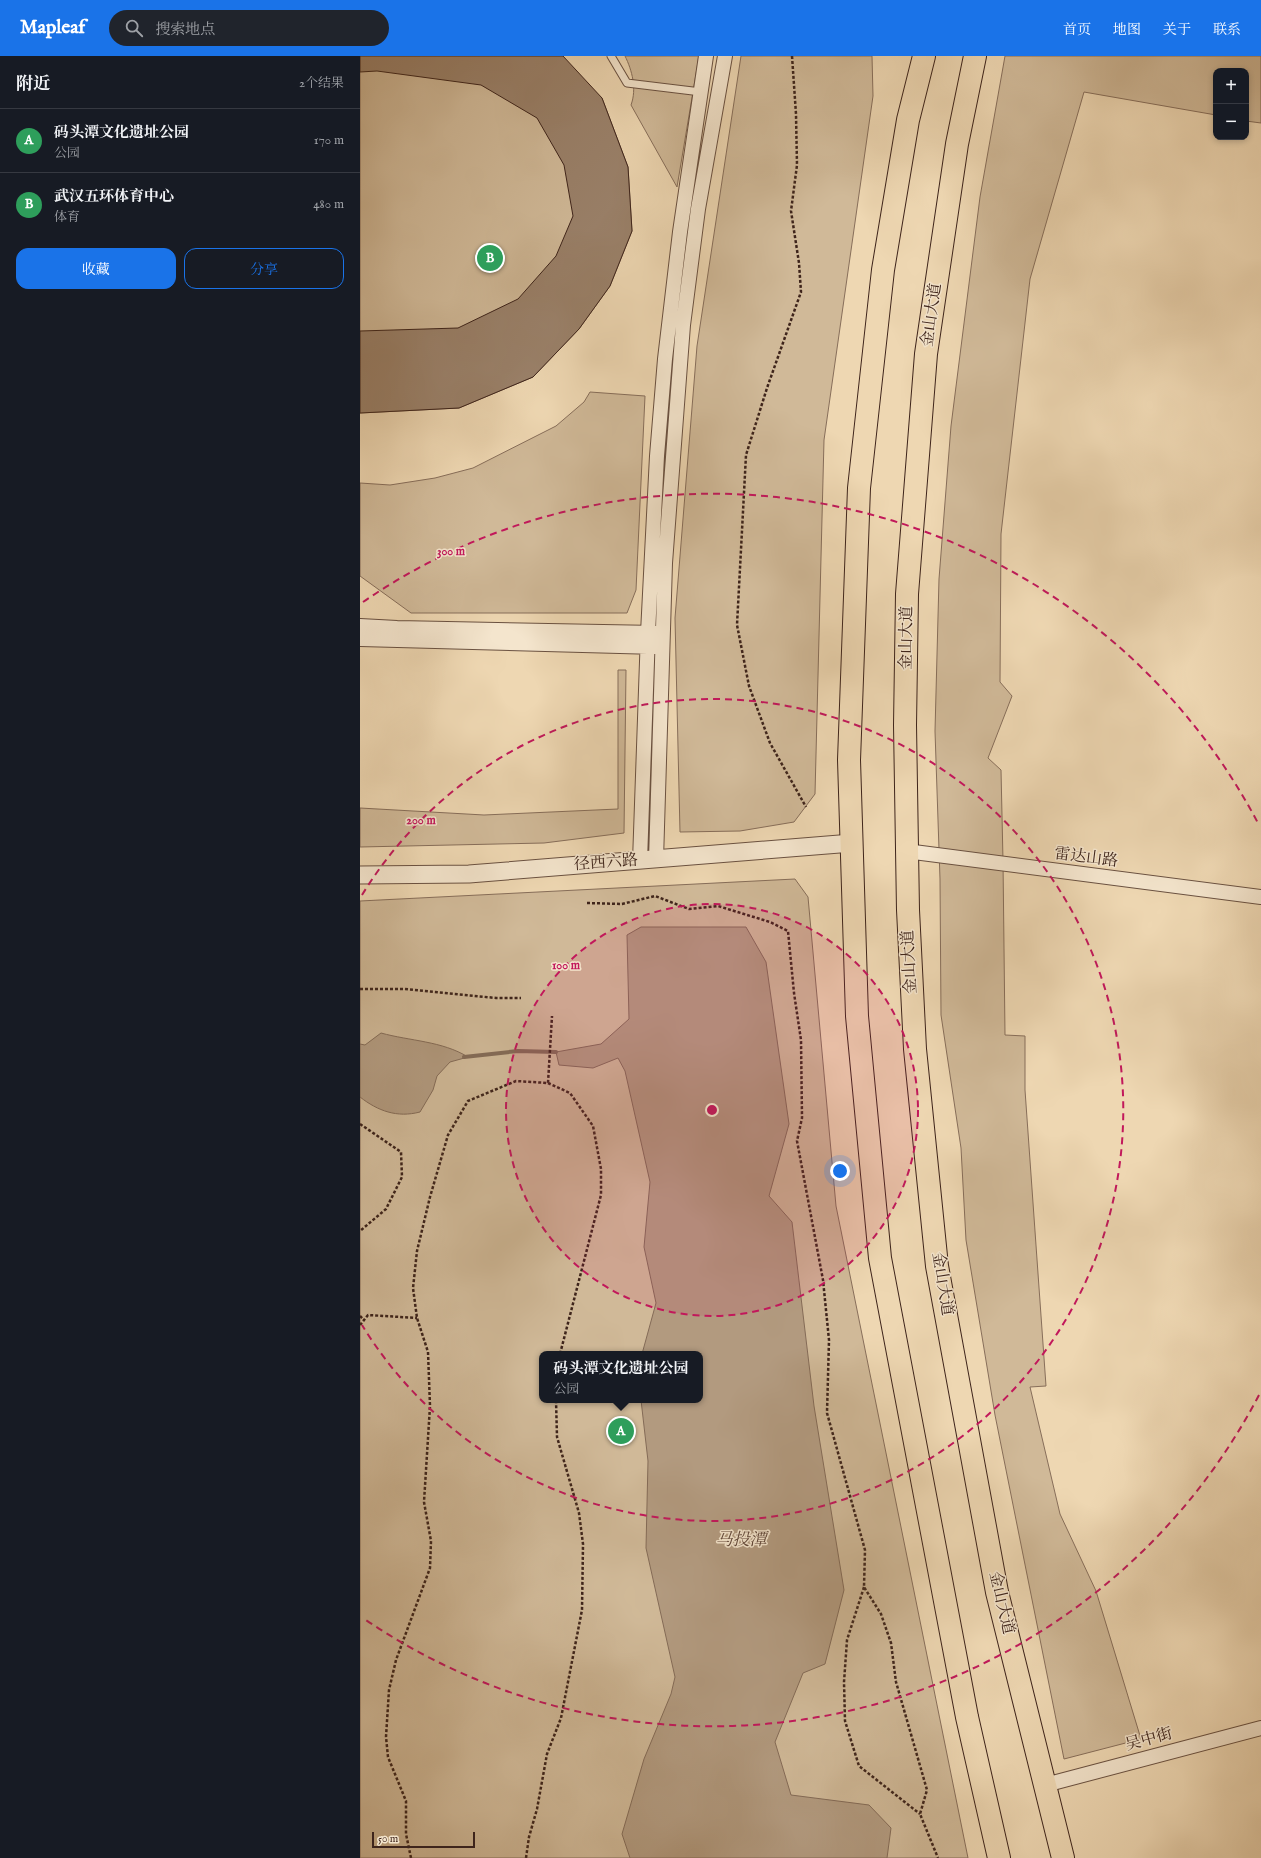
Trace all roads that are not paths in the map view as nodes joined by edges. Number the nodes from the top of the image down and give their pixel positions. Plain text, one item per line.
1 (611, 56) edge
2 (706, 56) edge
3 (725, 56) edge
4 (924, 56) edge
5 (975, 56) edge
6 (701, 92) junction
7 (360, 626) edge
8 (663, 632) junction
9 (648, 633) junction
10 (360, 639) edge
11 (648, 647) junction
12 (663, 647) junction
13 (852, 843) junction
14 (906, 851) junction
15 (648, 860) junction
16 (360, 875) edge
17 (1261, 897) edge
18 (1261, 1728) edge
19 (1045, 1785) junction
20 (999, 1858) edge
21 (1063, 1858) edge

1 - 6 lane
2 - 6 street
3 - 8 street
4 - 13 main road
5 - 14 main road, 金山大道
6 - 9 street
7 - 9 street
8 - 9 street
8 - 12 street
9 - 11 street
10 - 11 street
11 - 12 street
11 - 15 street
12 - 15 street
13 - 15 street, 径西六路
13 - 20 main road
14 - 17 street, 雷达山路
14 - 19 main road, 金山大道
15 - 16 street, 径西六路
18 - 19 street, 吴中街
19 - 21 main road, 金山大道

